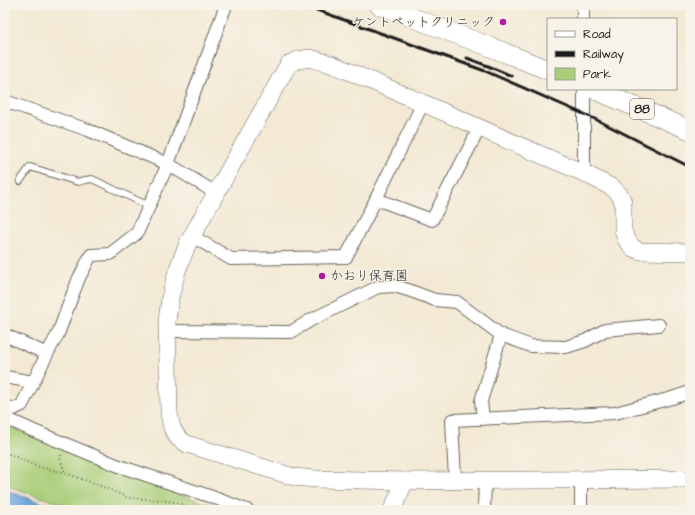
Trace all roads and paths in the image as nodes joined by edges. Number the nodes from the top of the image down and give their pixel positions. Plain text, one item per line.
1 (226, 5) edge
2 (379, 5) edge
3 (583, 5) edge
4 (401, 9) edge
5 (583, 18) edge
6 (547, 70) edge
7 (584, 90) edge
8 (595, 90) edge
9 (5, 100) edge
10 (423, 103) junction
11 (480, 127) junction
12 (690, 130) edge
13 (168, 164) junction
14 (584, 173) junction
15 (20, 181) dead end
16 (216, 192) junction
17 (376, 198) junction
18 (149, 206) junction
19 (192, 236) junction
20 (690, 252) edge
21 (659, 325) dead end
22 (167, 331) junction
23 (501, 335) junction
24 (5, 336) edge
25 (47, 354) junction
26 (5, 377) edge
27 (33, 382) junction
28 (690, 392) edge
29 (5, 406) edge
30 (5, 418) edge
31 (483, 419) junction
32 (62, 442) junction
33 (5, 452) edge
34 (65, 474) junction
35 (581, 479) junction
36 (690, 479) edge
37 (456, 480) junction
38 (485, 480) junction
39 (405, 481) junction
40 (191, 510) edge
41 (247, 510) edge
42 (392, 510) edge
43 (484, 510) edge
44 (581, 510) edge

1 - 13 street
2 - 4 main road
3 - 5 street
4 - 6 main road
7 - 14 street
8 - 12 main road, 88
9 - 13 street
10 - 11 street
10 - 16 street
10 - 17 street
11 - 14 street
11 - 17 street
13 - 16 street
13 - 18 street
14 - 20 street
15 - 18 lane
16 - 19 street
17 - 19 street
18 - 25 street
19 - 22 street
21 - 23 street
22 - 23 street
22 - 39 street
23 - 31 street
24 - 25 street
25 - 27 street
26 - 27 street
27 - 29 street
28 - 31 street
30 - 32 street
31 - 37 street
32 - 34 path
32 - 41 street
33 - 34 path
34 - 40 path
35 - 36 street
35 - 38 street
35 - 44 street
37 - 38 street
37 - 39 street
38 - 43 street
39 - 42 street

